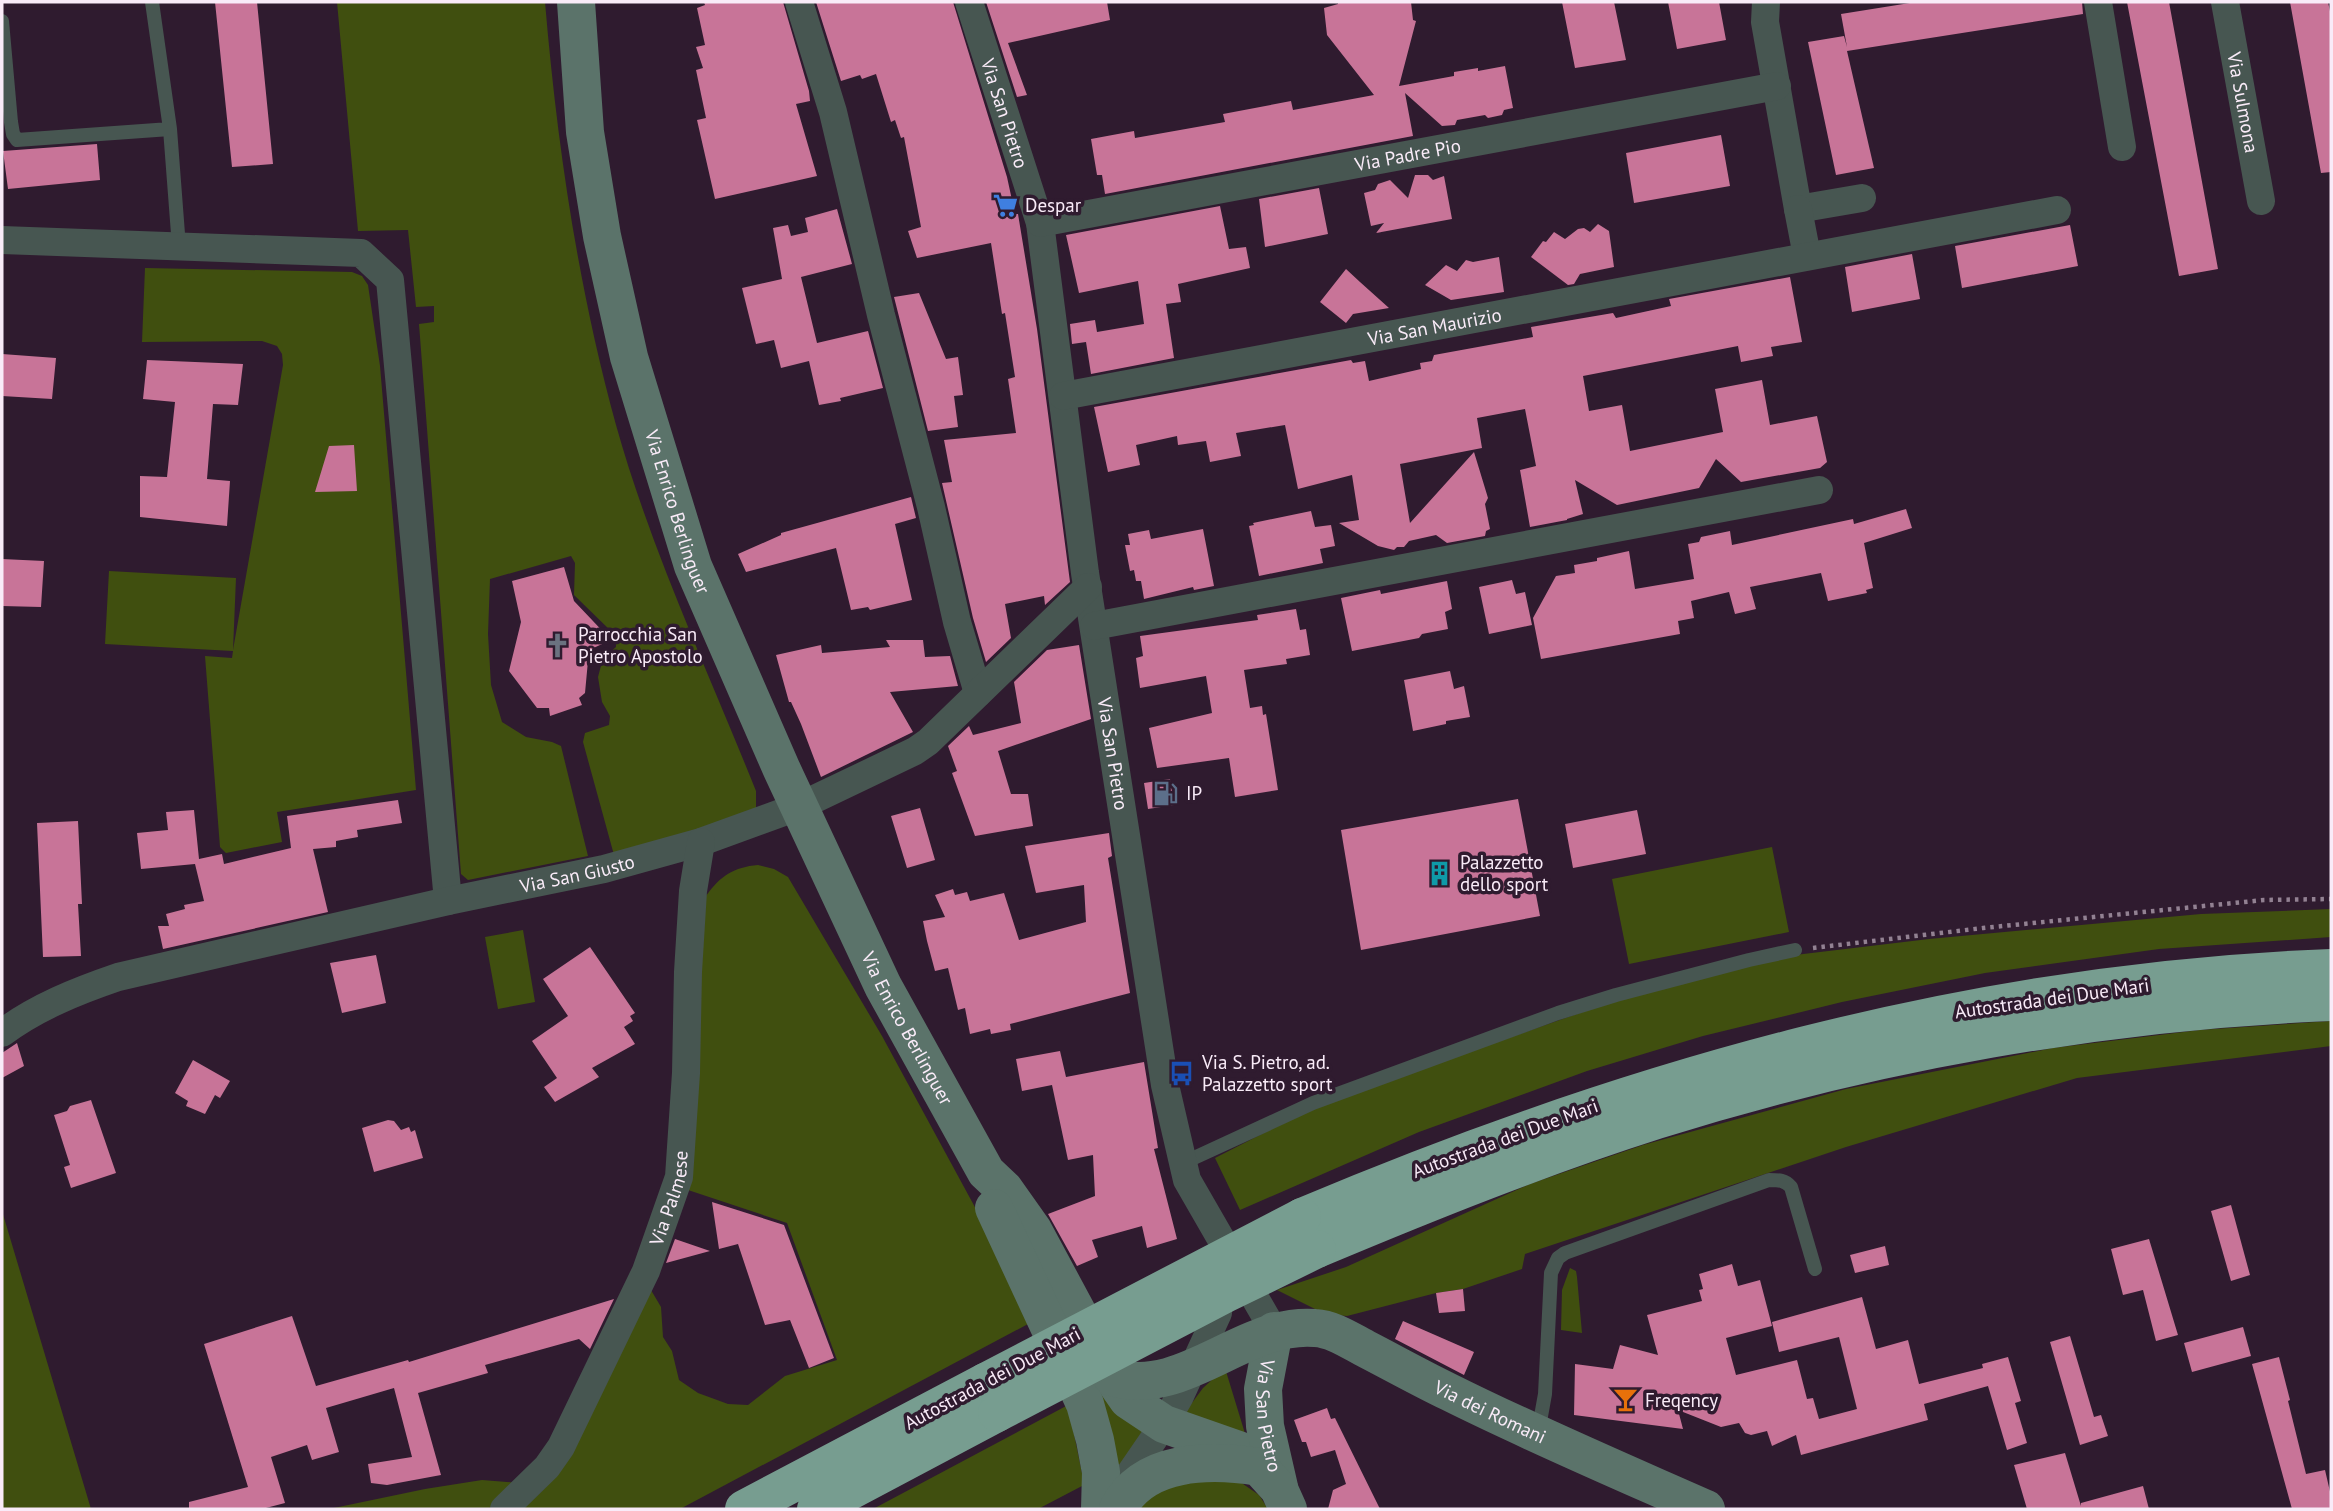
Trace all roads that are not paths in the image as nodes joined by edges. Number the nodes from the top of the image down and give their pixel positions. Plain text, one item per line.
1 (152, 2) edge
2 (576, 2) edge
3 (799, 2) edge
4 (969, 2) edge
5 (1766, 2) edge
6 (2098, 2) edge
7 (2225, 2) edge
8 (2, 21) edge
9 (1777, 86) junction
10 (170, 130) junction
11 (2122, 147) dead end
12 (1862, 198) dead end
13 (2262, 201) dead end
14 (1798, 209) junction
15 (2057, 210) dead end
16 (1040, 223) junction
17 (2, 240) edge
18 (179, 247) junction
19 (1807, 256) junction
20 (1063, 396) junction
21 (1819, 490) dead end
22 (1087, 587) junction
23 (1094, 626) junction
24 (978, 693) junction
25 (800, 806) junction
26 (701, 842) junction
27 (448, 901) junction
28 (1795, 950) road end
29 (2331, 968) edge
30 (2331, 1002) edge
31 (2, 1033) edge
32 (1185, 1171) junction
33 (986, 1172) junction
34 (1815, 1269) dead end
35 (1273, 1331) junction
36 (1192, 1367) junction
37 (1112, 1377) junction
38 (991, 1397) junction
39 (1164, 1424) junction
40 (1537, 1435) junction
41 (1276, 1488) edge
42 (1114, 1505) edge
43 (504, 1509) edge
44 (744, 1509) edge
45 (816, 1509) edge
46 (1706, 1509) edge

1 - 10 lane
2 - 25 main road, Via Enrico Berlinguer
3 - 24 street
4 - 16 street, Via San Pietro
5 - 9 street
6 - 11 street
7 - 13 street, Via Sulmona
8 - 10 lane
9 - 14 street
9 - 16 street, Via Padre Pio
10 - 18 lane
12 - 14 street
14 - 19 street
15 - 19 street, Via San Maurizio
16 - 20 street, Via San Pietro
17 - 18 street
18 - 27 street
19 - 20 street, Via San Maurizio
20 - 22 street, Via San Pietro
21 - 23 street
22 - 23 street, Via San Pietro
22 - 24 street, Via San Giusto
23 - 32 street, Via San Pietro
24 - 25 street, Via San Giusto
25 - 26 street, Via San Giusto
25 - 33 main road, Via Enrico Berlinguer
26 - 27 street, Via San Giusto
26 - 43 street, Via Palmese
27 - 31 street, Via San Giusto
28 - 32 lane
29 - 38 highway, Autostrada dei Due Mari, bridge
30 - 38 highway, Autostrada dei Due Mari, bridge
32 - 35 street, Via San Pietro
32 - 36 street
33 - 37 main road, Via Enrico Berlinguer
33 - 42 main road, Via Enrico Berlinguer
34 - 40 lane
35 - 36 main road, Via dei Romani
35 - 40 main road, Via dei Romani
35 - 41 main road, Via San Pietro
36 - 37 main road, Via dei Romani
36 - 39 street
37 - 39 main road, Via Enrico Berlinguer
38 - 44 highway, Autostrada dei Due Mari
38 - 45 highway, Autostrada dei Due Mari
39 - 41 main road, Via Enrico Berlinguer
39 - 42 street
40 - 46 main road, Via dei Romani
41 - 42 main road

